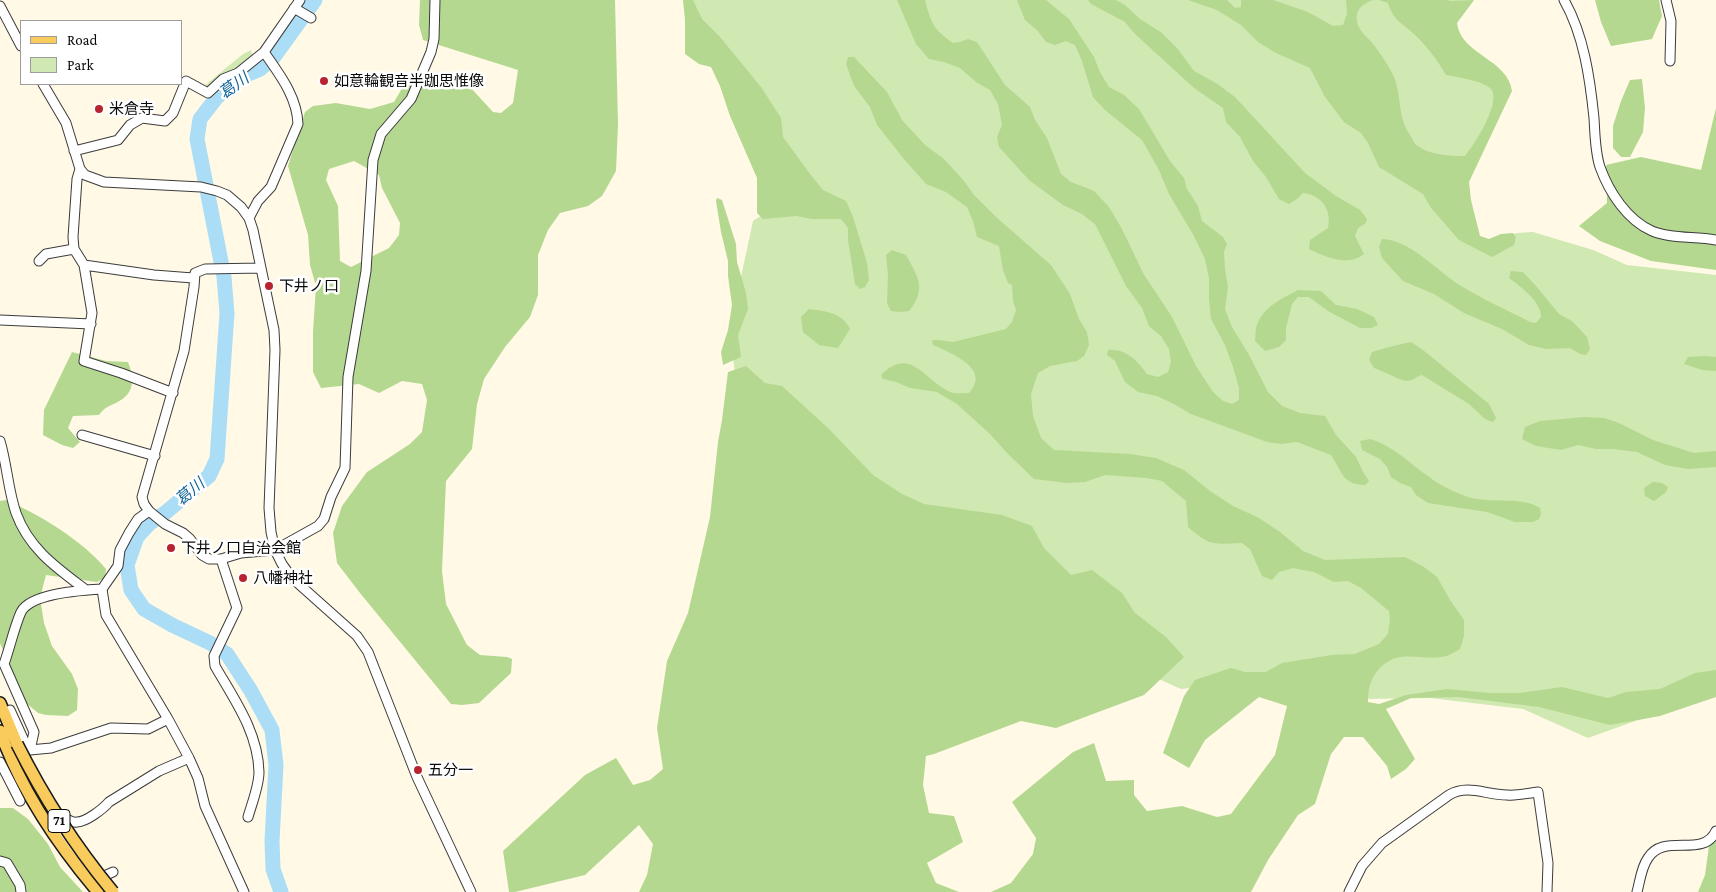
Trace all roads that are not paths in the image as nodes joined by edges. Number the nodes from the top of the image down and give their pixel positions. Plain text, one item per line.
1 (435, 0) edge
2 (1564, 0) edge
3 (1666, 0) edge
4 (297, 4) edge
5 (0, 6) edge
6 (310, 18) dead end
7 (20, 44) edge
8 (265, 53) junction
9 (1670, 60) dead end
10 (44, 85) edge
11 (74, 151) junction
12 (80, 169) junction
13 (249, 218) junction
14 (1716, 240) edge
15 (74, 249) junction
16 (38, 261) dead end
17 (84, 265) junction
18 (261, 268) junction
19 (193, 278) junction
20 (1, 319) edge
21 (91, 324) junction
22 (174, 393) junction
23 (82, 435) dead end
24 (0, 441) edge
25 (155, 456) junction
26 (150, 511) junction
27 (275, 550) junction
28 (221, 559) junction
29 (102, 589) junction
30 (86, 590) junction
31 (0, 703) edge
32 (10, 710) dead end
33 (168, 719) junction
34 (6, 741) edge
35 (30, 750) junction
36 (189, 758) junction
37 (0, 762) edge
38 (20, 801) dead end
39 (248, 817) dead end
40 (1716, 831) edge
41 (0, 861) edge
42 (113, 872) dead end
43 (21, 892) edge
44 (98, 892) edge
45 (113, 892) edge
46 (244, 892) edge
47 (471, 892) edge
48 (1349, 892) edge
49 (1547, 892) edge
50 (1637, 892) edge

1 - 27 street
2 - 14 street
3 - 9 street
4 - 6 street
4 - 8 street
5 - 7 street
8 - 11 street
8 - 13 street
10 - 11 street
11 - 12 street
12 - 13 street
12 - 15 street
13 - 18 street
15 - 16 street
15 - 17 street
17 - 19 street
17 - 21 street
18 - 19 street
18 - 27 street
19 - 22 street
20 - 21 street
21 - 22 street
22 - 25 street
23 - 25 street
24 - 30 street
25 - 26 street
26 - 28 street
26 - 29 street
27 - 28 street
27 - 47 street
28 - 39 street
29 - 30 street
29 - 33 street
30 - 35 street
31 - 34 main road, 71
32 - 35 street
33 - 35 street
33 - 36 street
34 - 44 main road, 71
34 - 45 main road, 71, bridge
36 - 42 street
36 - 46 street
37 - 38 street
40 - 50 street
41 - 43 street
48 - 49 street

